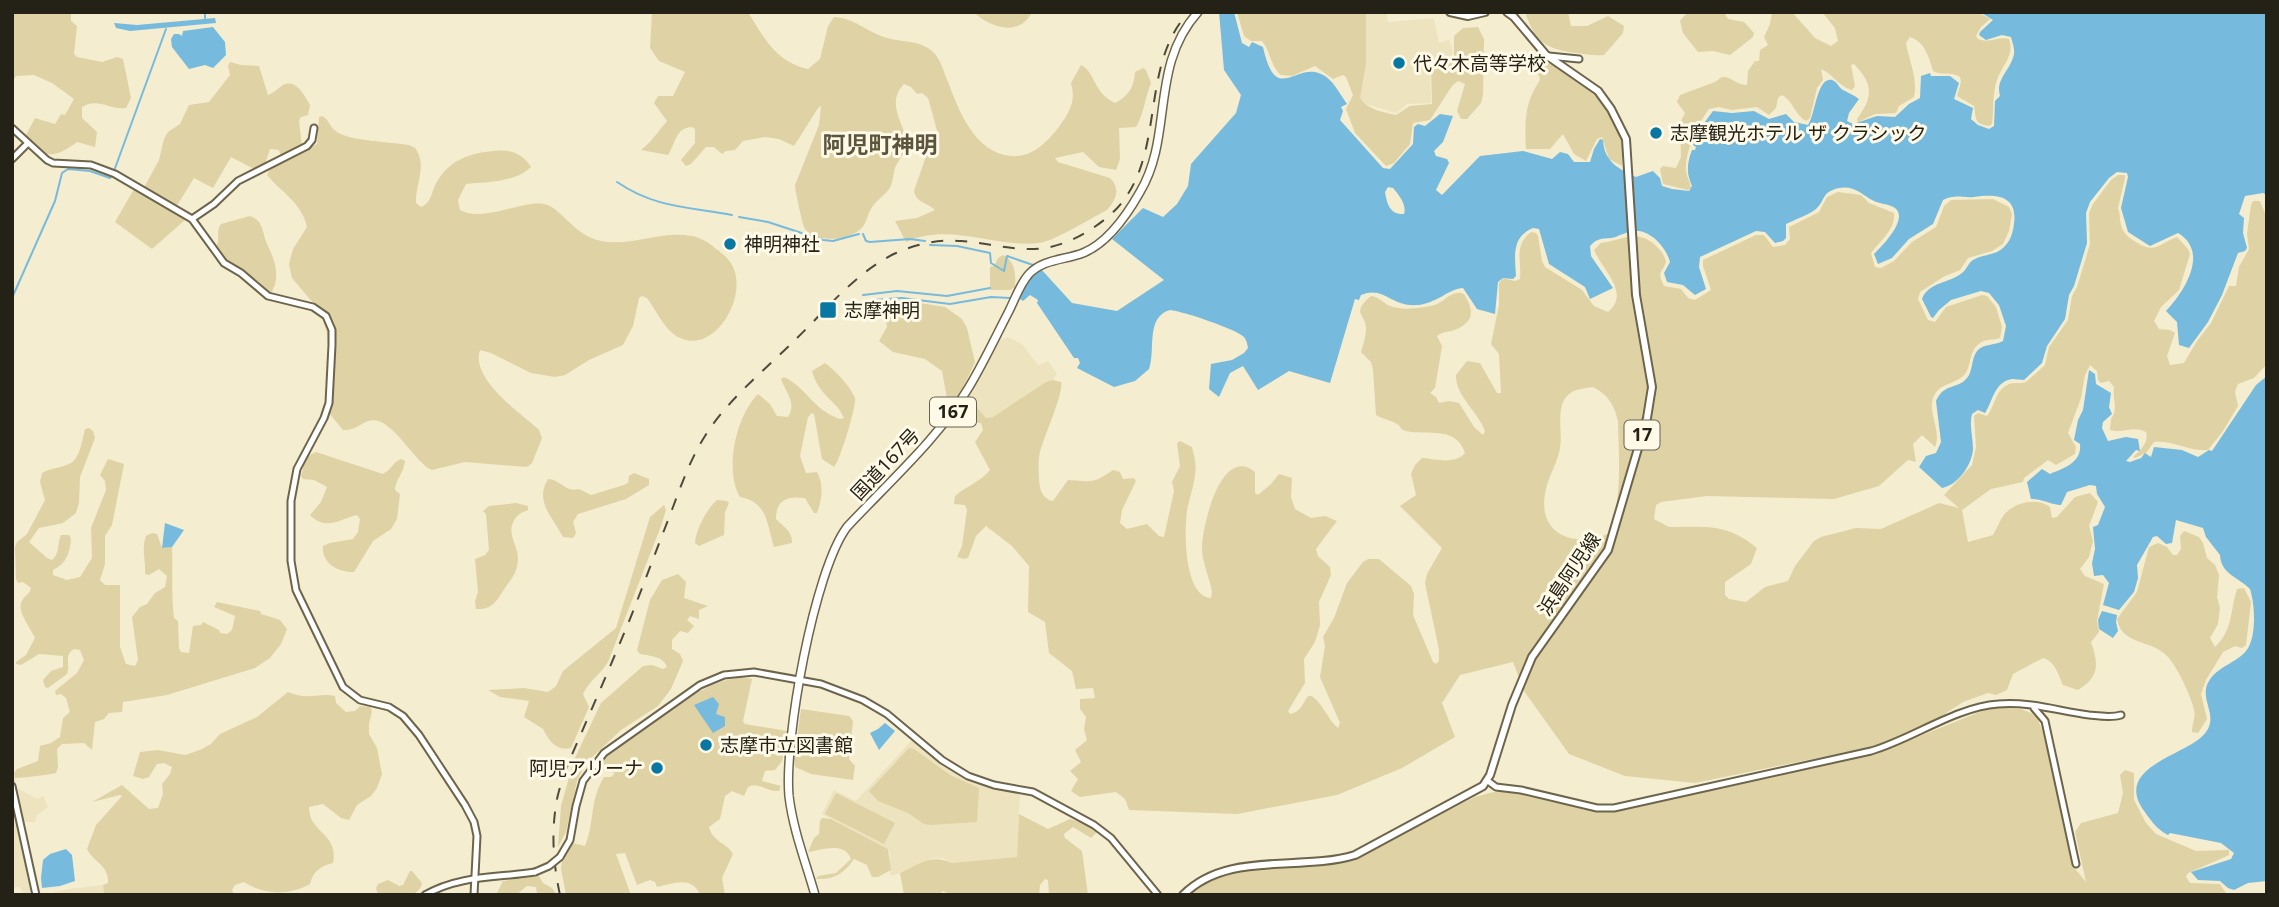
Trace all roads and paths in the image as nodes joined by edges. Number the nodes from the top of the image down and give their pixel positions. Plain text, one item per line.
1 (1198, 12) edge
2 (1450, 12) edge
3 (1485, 12) edge
4 (1507, 12) edge
5 (1546, 55) junction
6 (1569, 72) junction
7 (12, 128) edge
8 (314, 128) dead end
9 (28, 143) junction
10 (12, 159) edge
11 (192, 219) junction
12 (800, 680) junction
13 (2032, 706) junction
14 (2058, 711) junction
15 (2121, 715) dead end
16 (2045, 721) junction
17 (1488, 781) junction
18 (12, 786) edge
19 (2076, 864) dead end
20 (475, 877) junction
21 (36, 895) edge
22 (425, 895) edge
23 (474, 895) edge
24 (815, 895) edge
25 (1158, 895) edge
26 (1183, 895) edge

1 - 12 highway, 国道167号 / 167
2 - 3 main road
4 - 5 main road, 浜島阿児線 / 17
5 - 6 main road, 浜島阿児線 / 17
5 - 6 street
6 - 17 main road, 浜島阿児線 / 17
7 - 9 street
8 - 11 street
9 - 10 street
9 - 11 street
11 - 20 street
12 - 20 street, bridge
12 - 24 highway, 国道167号 / 167
12 - 25 street
13 - 14 street
13 - 16 street
13 - 17 street
14 - 15 street
14 - 16 street
16 - 19 street
17 - 26 main road
18 - 21 street
20 - 22 street
20 - 23 street

